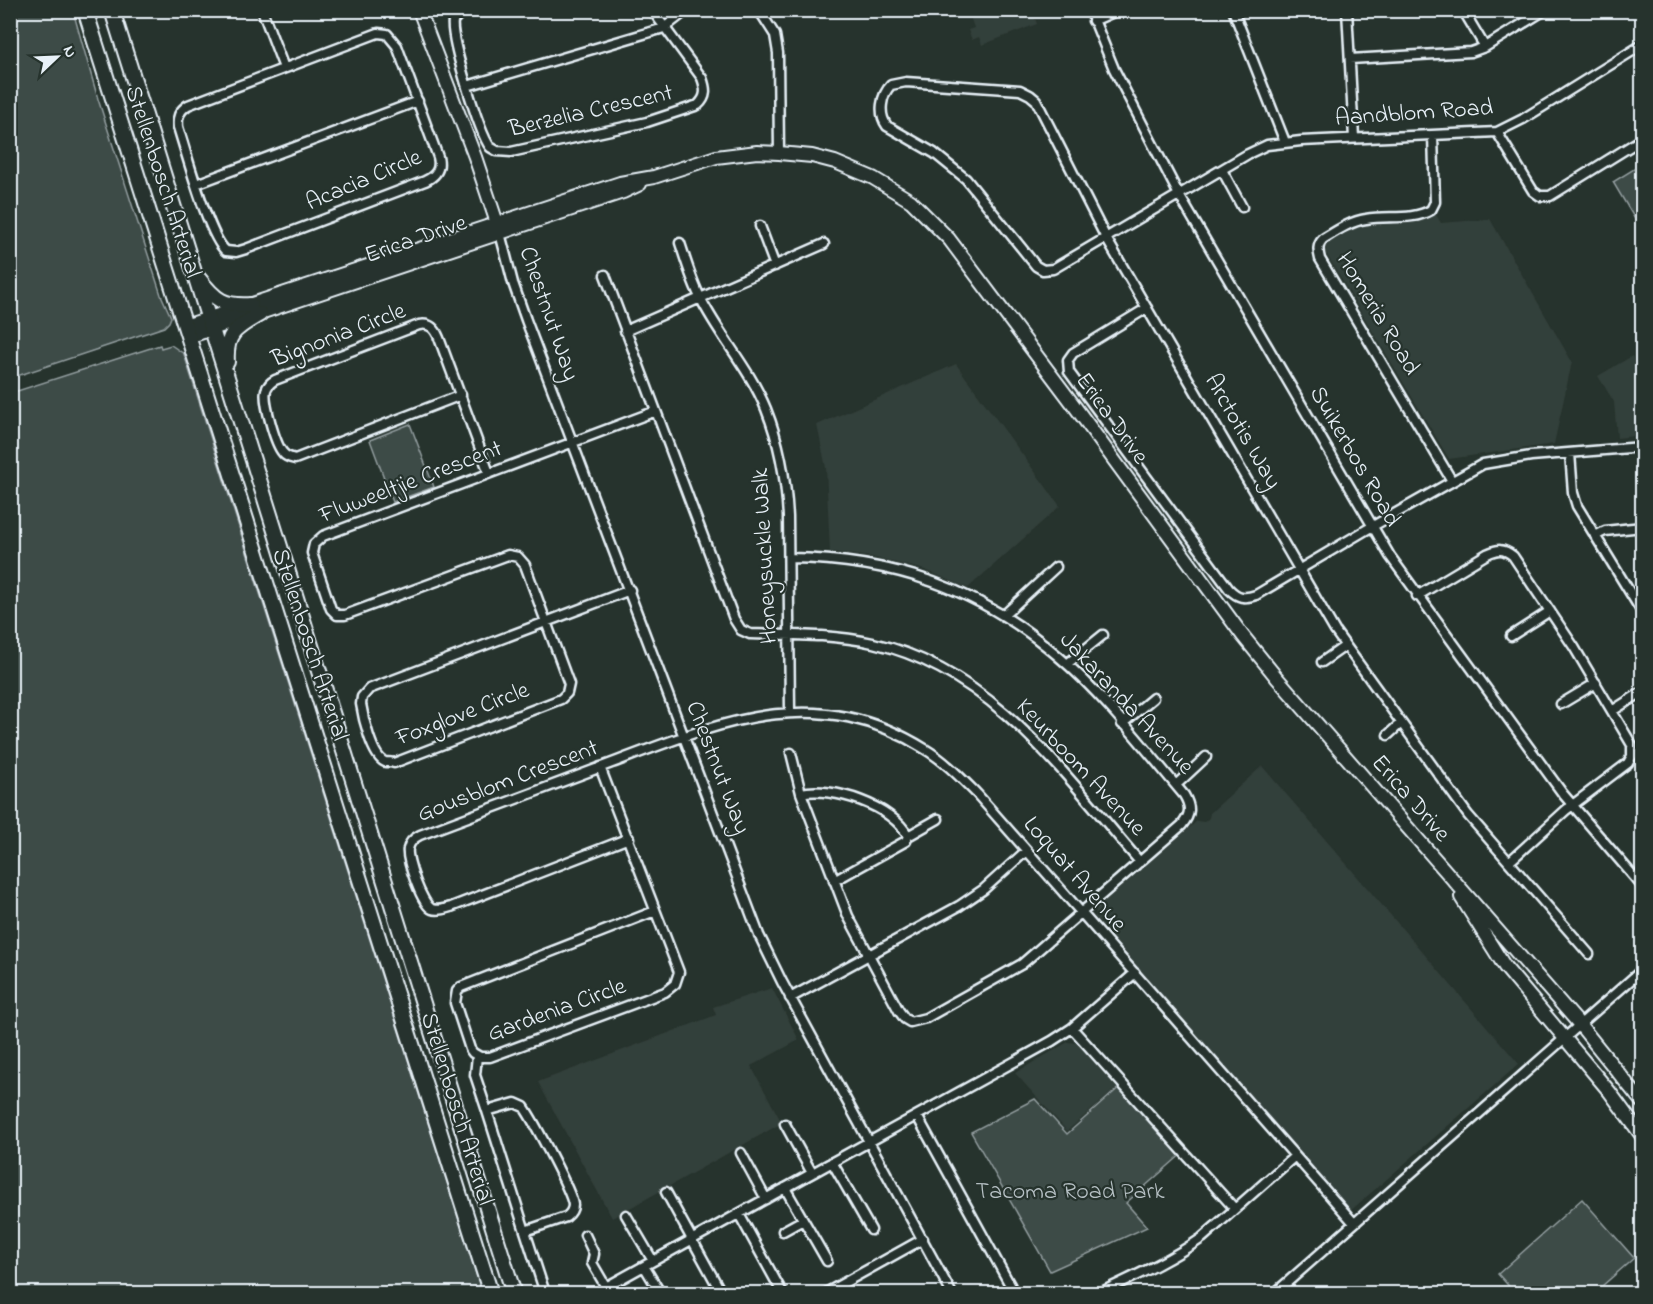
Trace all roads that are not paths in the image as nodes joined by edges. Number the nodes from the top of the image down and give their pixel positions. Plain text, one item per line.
1 (86, 10) edge
2 (111, 10) edge
3 (262, 10) edge
4 (419, 10) edge
5 (464, 10) edge
6 (652, 10) edge
7 (687, 10) edge
8 (759, 10) edge
9 (1090, 10) edge
10 (1118, 10) edge
11 (1233, 10) edge
12 (1347, 10) edge
13 (1463, 10) edge
14 (1545, 10) edge
15 (1093, 21) junction
16 (664, 27) junction
17 (1642, 45) edge
18 (1485, 48) junction
19 (1350, 59) junction
20 (285, 68) junction
21 (467, 86) junction
22 (418, 100) junction
23 (1497, 132) junction
24 (1433, 135) junction
25 (1354, 138) junction
26 (1642, 139) edge
27 (1285, 142) junction
28 (779, 153) junction
29 (1222, 170) junction
30 (196, 184) junction
31 (1179, 195) junction
32 (1242, 207) dead end
33 (760, 226) dead end
34 (498, 228) junction
35 (1106, 238) junction
36 (680, 243) dead end
37 (824, 244) dead end
38 (775, 266) junction
39 (194, 272) junction
40 (604, 275) dead end
41 (700, 299) junction
42 (1147, 308) junction
43 (255, 310) junction
44 (210, 324) junction
45 (187, 331) junction
46 (626, 331) junction
47 (228, 381) junction
48 (461, 395) junction
49 (656, 411) junction
50 (573, 441) junction
51 (1642, 447) edge
52 (1570, 453) junction
53 (489, 473) junction
54 (1452, 481) junction
55 (1373, 526) junction
56 (1642, 527) edge
57 (1595, 536) junction
58 (789, 558) junction
59 (1056, 567) dead end
60 (1299, 569) junction
61 (630, 590) junction
62 (1417, 596) junction
63 (1550, 610) junction
64 (1642, 612) edge
65 (1004, 615) junction
66 (546, 622) junction
67 (790, 635) junction
68 (1103, 635) dead end
69 (1511, 636) dead end
70 (1345, 646) junction
71 (1322, 662) dead end
72 (1067, 664) junction
73 (1596, 683) junction
74 (1642, 692) edge
75 (1153, 698) dead end
76 (1561, 704) dead end
77 (790, 711) junction
78 (1612, 711) junction
79 (1401, 723) junction
80 (1122, 724) junction
81 (1388, 735) dead end
82 (684, 736) junction
83 (791, 753) dead end
84 (1206, 757) dead end
85 (600, 767) junction
86 (1176, 785) junction
87 (801, 793) junction
88 (1573, 806) junction
89 (938, 819) dead end
90 (908, 836) junction
91 (629, 838) junction
92 (1026, 852) junction
93 (1140, 862) junction
94 (1509, 862) junction
95 (1447, 873) junction
96 (834, 881) junction
97 (1642, 886) edge
98 (655, 911) junction
99 (1082, 913) junction
100 (1589, 954) dead end
101 (869, 956) junction
102 (1642, 970) edge
103 (1135, 973) junction
104 (790, 998) junction
105 (1580, 1025) junction
106 (1072, 1028) junction
107 (1565, 1037) junction
108 (477, 1056) junction
109 (1642, 1102) edge
110 (487, 1111) junction
111 (917, 1116) junction
112 (785, 1124) dead end
113 (1642, 1136) edge
114 (869, 1142) junction
115 (741, 1153) dead end
116 (1295, 1156) junction
117 (832, 1162) junction
118 (812, 1173) junction
119 (785, 1188) junction
120 (666, 1192) dead end
121 (766, 1199) junction
122 (1234, 1208) junction
123 (739, 1214) junction
124 (626, 1215) dead end
125 (803, 1220) junction
126 (1354, 1223) junction
127 (871, 1230) dead end
128 (525, 1231) junction
129 (783, 1231) dead end
130 (585, 1235) dead end
131 (692, 1239) junction
132 (922, 1239) junction
133 (653, 1261) junction
134 (827, 1261) dead end
135 (644, 1266) junction
136 (604, 1290) edge
137 (491, 1293) edge
138 (514, 1293) edge
139 (545, 1293) edge
140 (661, 1293) edge
141 (722, 1293) edge
142 (783, 1293) edge
143 (824, 1293) edge
144 (952, 1293) edge
145 (1015, 1293) edge
146 (1097, 1293) edge
147 (1274, 1293) edge

1 - 45 main road, Stellenbosch Arterial
2 - 39 main road, Stellenbosch Arterial
3 - 20 street
4 - 34 main road
5 - 21 street, Berzelia Crescent
6 - 16 street, Berzelia Crescent
7 - 16 street
8 - 28 street
9 - 15 street, Suikerbos Road
10 - 15 street
11 - 27 street
12 - 19 street
13 - 18 street
14 - 18 street
15 - 31 street, Suikerbos Road
16 - 21 street
16 - 21 street, Berzelia Crescent
17 - 23 street, Aandblom Road
18 - 19 street
19 - 25 street
20 - 22 street, Acacia Circle
20 - 30 street, Acacia Circle
22 - 30 street
22 - 30 street, Acacia Circle
23 - 24 street, Aandblom Road
23 - 26 street
24 - 25 street, Aandblom Road
24 - 54 street, Homeria Road
25 - 27 street, Aandblom Road
27 - 29 street, Aandblom Road
28 - 34 main road, Erica Drive
28 - 95 main road, Erica Drive
29 - 31 street, Aandblom Road
29 - 32 street
31 - 35 street, Aandblom Road
31 - 55 street, Suikerbos Road
33 - 38 street
34 - 43 main road, Erica Drive
34 - 50 street, Chestnut Way
35 - 35 street, Arctotis Way
35 - 42 street, Arctotis Way
36 - 41 street, Honeysuckle Walk
37 - 38 street
38 - 41 street
39 - 43 main road
39 - 44 main road, Stellenbosch Arterial
40 - 46 street, Keurboom Avenue
41 - 46 street
41 - 58 street, Honeysuckle Walk
42 - 60 street, Arctotis Way
42 - 60 street
43 - 44 main road, Erica Drive
43 - 47 main road
44 - 45 main road, Erica Drive
44 - 47 main road, Stellenbosch Arterial
45 - 137 main road, Stellenbosch Arterial
46 - 49 street, Keurboom Avenue
47 - 138 main road, Stellenbosch Arterial
48 - 48 street, Bignonia Circle
48 - 53 street, Bignonia Circle
49 - 50 street, Fluweeltjie Crescent
49 - 67 street, Keurboom Avenue
50 - 53 street, Fluweeltjie Crescent
50 - 61 street, Chestnut Way
51 - 52 street
52 - 54 street
52 - 57 street
53 - 66 street, Fluweeltjie Crescent
54 - 55 street
55 - 60 street
55 - 62 street, Suikerbos Road
56 - 57 street
57 - 64 street
58 - 65 street, Jakaranda Avenue
58 - 67 street, Honeysuckle Walk
59 - 65 street
60 - 70 street, Arctotis Way
61 - 66 street, Foxglove Circle
61 - 82 street, Chestnut Way
62 - 63 street
62 - 88 street, Suikerbos Road
63 - 69 street
63 - 73 street
65 - 72 street, Jakaranda Avenue
66 - 66 street, Foxglove Circle
67 - 77 street, Honeysuckle Walk
67 - 93 street, Keurboom Avenue
68 - 72 street
70 - 71 street
70 - 79 street, Arctotis Way
72 - 80 street, Jakaranda Avenue
73 - 76 street
73 - 78 street
74 - 78 street
75 - 80 street
77 - 82 street, Loquat Avenue
77 - 92 street, Loquat Avenue
78 - 88 street
79 - 81 street
79 - 94 street, Arctotis Way
80 - 86 street, Jakaranda Avenue
82 - 85 street, Gousblom Crescent
82 - 104 street, Chestnut Way
83 - 87 street
84 - 86 street
85 - 91 street, Gardenia Circle
85 - 91 street, Gousblom Crescent
86 - 93 street, Jakaranda Avenue
87 - 90 street
87 - 96 street
88 - 94 street
88 - 97 street, Suikerbos Road
89 - 90 street
90 - 96 street
91 - 98 street, Gardenia Circle
92 - 99 street, Loquat Avenue
92 - 101 street
93 - 99 street
94 - 100 street, Arctotis Way
95 - 105 main road, Erica Drive
95 - 107 main road, Erica Drive
96 - 101 street
98 - 108 street, Gardenia Circle
98 - 108 street, Gardenia Circle
99 - 101 street
99 - 103 street, Loquat Avenue
101 - 104 street
102 - 105 street
103 - 106 street
103 - 116 street, Loquat Avenue
104 - 114 street, Chestnut Way
105 - 107 street
105 - 109 main road, Erica Drive
106 - 111 street
106 - 122 street
107 - 113 main road, Erica Drive
107 - 126 street
108 - 110 street
110 - 128 street
110 - 128 street
111 - 114 street
111 - 145 street
112 - 118 street
114 - 117 street
114 - 132 street, Chestnut Way
115 - 121 street
116 - 122 street
116 - 126 street, Loquat Avenue
117 - 118 street
117 - 127 street
118 - 119 street
119 - 121 street
119 - 125 street
120 - 131 street
121 - 123 street
122 - 146 street
123 - 131 street
123 - 142 street
124 - 133 street
125 - 129 street
125 - 134 street
126 - 147 street
128 - 139 street
130 - 136 street
131 - 133 street
131 - 141 street
132 - 143 street
132 - 144 street, Chestnut Way
133 - 135 street
135 - 136 street
135 - 140 street

